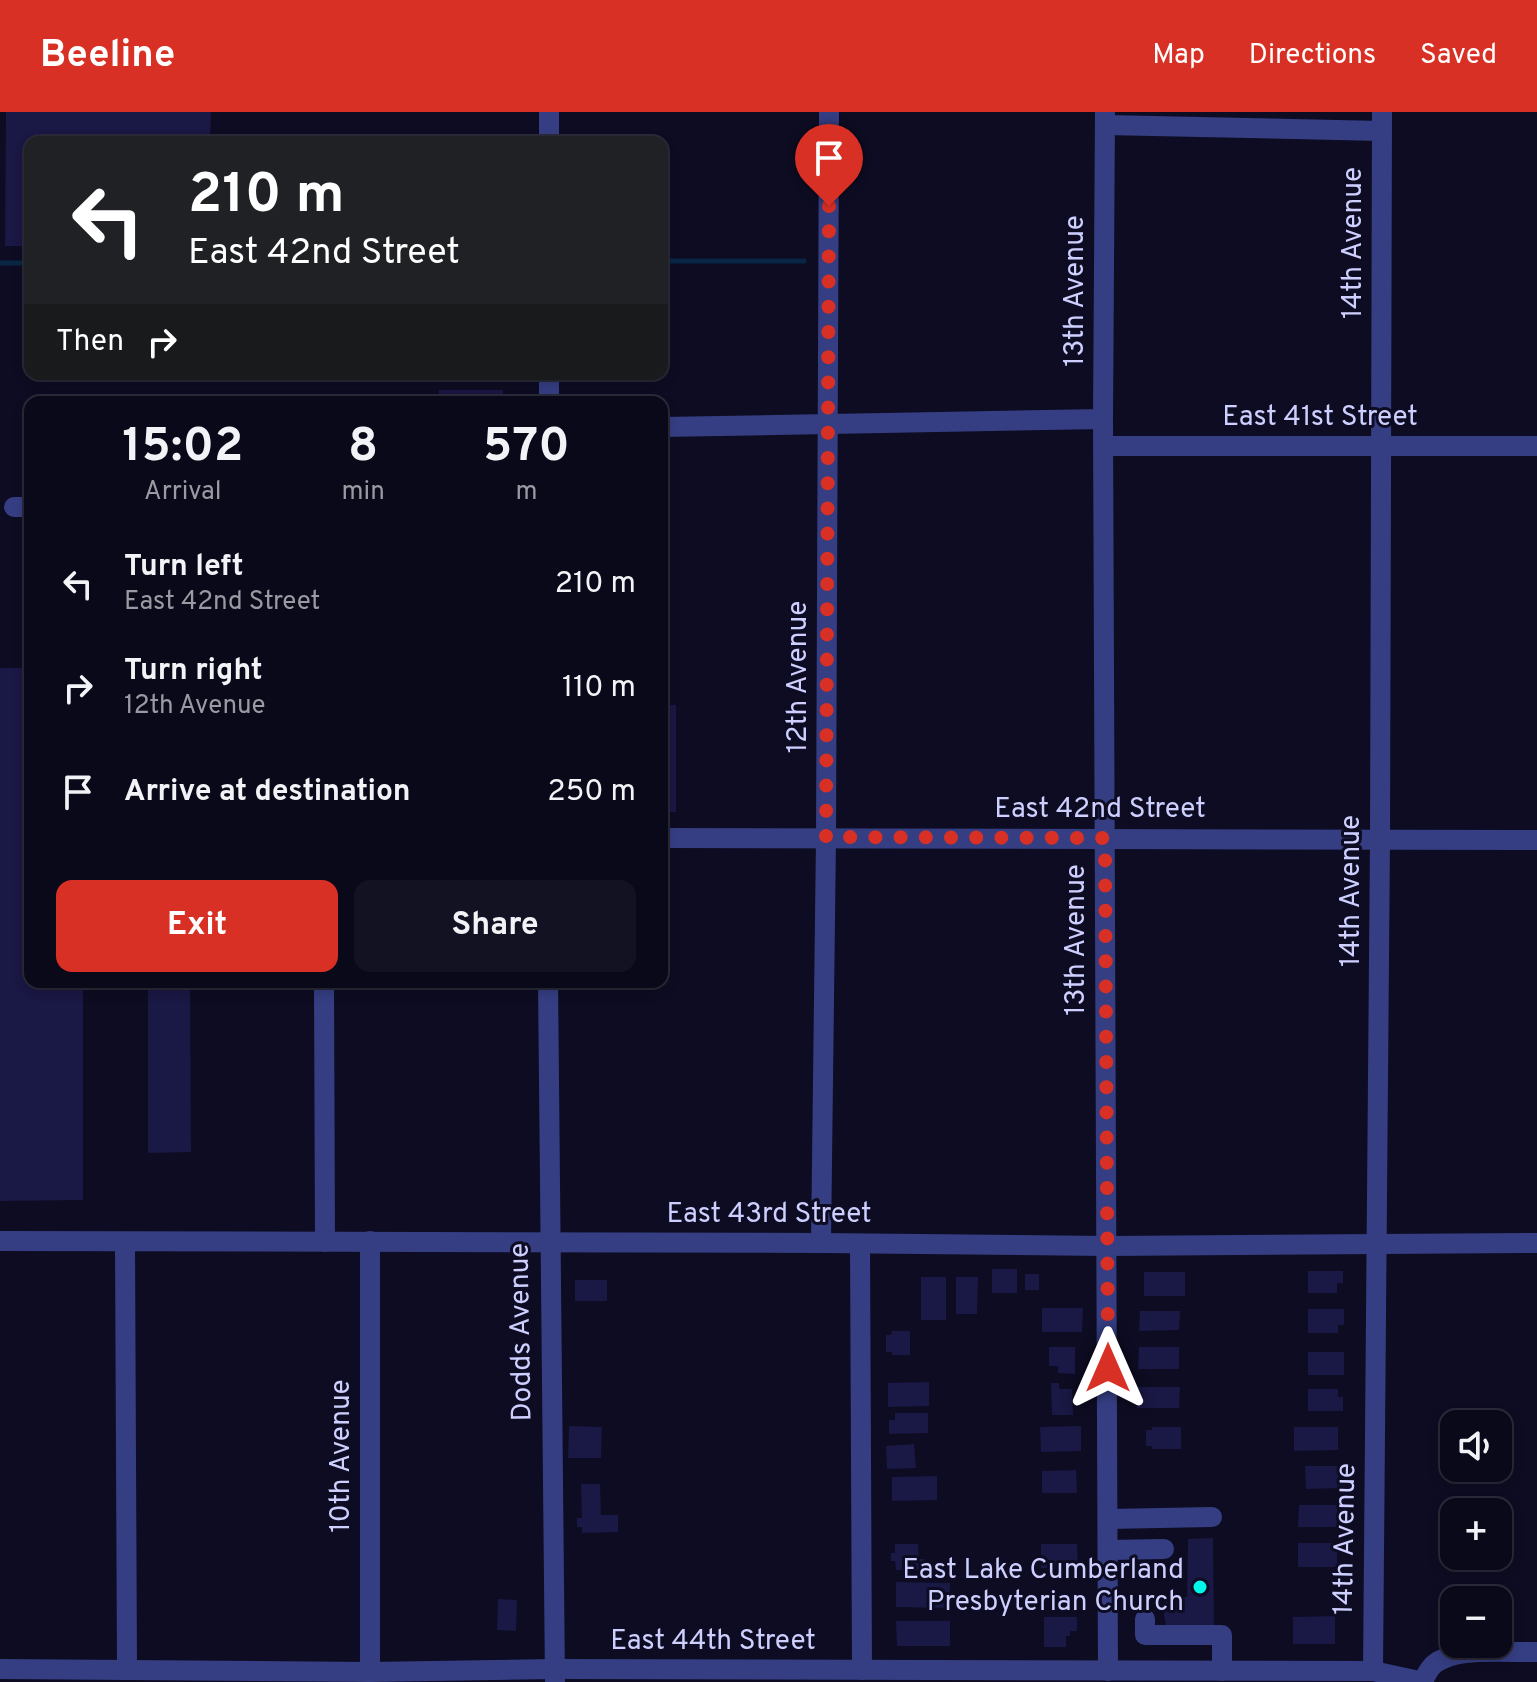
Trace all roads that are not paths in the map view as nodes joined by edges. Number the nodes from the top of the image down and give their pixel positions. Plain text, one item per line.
1 (549, 112) edge
2 (829, 112) edge
3 (1105, 118) edge
4 (1382, 122) edge
5 (549, 136) edge
6 (1103, 419) junction
7 (828, 424) junction
8 (668, 427) edge
9 (1104, 446) junction
10 (1381, 446) junction
11 (1537, 446) edge
12 (826, 837) junction
13 (668, 838) edge
14 (1105, 838) junction
15 (1380, 840) junction
16 (1537, 840) edge
17 (324, 988) edge
18 (548, 988) edge
19 (0, 1241) edge
20 (370, 1241) junction
21 (125, 1242) junction
22 (325, 1242) junction
23 (549, 1243) junction
24 (821, 1243) junction
25 (1377, 1243) junction
26 (1537, 1243) edge
27 (860, 1244) junction
28 (1108, 1246) junction
29 (1212, 1517) dead end
30 (1108, 1519) junction
31 (1164, 1549) dead end
32 (1108, 1550) junction
33 (1145, 1619) dead end
34 (1537, 1652) edge
35 (0, 1669) edge
36 (127, 1669) junction
37 (862, 1670) junction
38 (1108, 1671) junction
39 (1222, 1671) junction
40 (1373, 1671) junction
41 (370, 1672) junction
42 (278, 1676) edge
43 (555, 1676) edge
44 (833, 1676) edge
45 (1023, 1676) edge
46 (1289, 1677) edge
47 (1423, 1682) edge

1 - 5 street
2 - 7 street, 12th Avenue
3 - 4 street
3 - 6 street, 13th Avenue
4 - 10 street, 14th Avenue
6 - 7 street
6 - 9 street, 13th Avenue
7 - 8 street
7 - 12 street, 12th Avenue
9 - 10 street, East 41st Street
9 - 14 street, 13th Avenue
10 - 11 street, East 41st Street
10 - 15 street, 14th Avenue
12 - 13 street, East 42nd Street
12 - 14 street, East 42nd Street
12 - 24 street, 12th Avenue
14 - 15 street, East 42nd Street
14 - 28 street, 13th Avenue
15 - 16 street, East 42nd Street
15 - 25 street, 14th Avenue
17 - 22 street
18 - 23 street, Dodds Avenue
19 - 21 street, East 43rd Street
20 - 22 street, East 43rd Street
20 - 23 street, East 43rd Street
20 - 41 street, 10th Avenue
21 - 22 street, East 43rd Street
21 - 36 street
23 - 24 street, East 43rd Street
23 - 43 street, Dodds Avenue
24 - 27 street, East 43rd Street
25 - 26 street, East 43rd Street
25 - 28 street, East 43rd Street
25 - 40 street, 14th Avenue
27 - 28 street, East 43rd Street
27 - 37 street
28 - 30 street, 13th Avenue
29 - 30 street
30 - 32 street, 13th Avenue
31 - 32 street
32 - 38 street, 13th Avenue
33 - 39 street
34 - 47 street
35 - 36 street, East 44th Street
36 - 42 street, East 44th Street
37 - 44 street, East 44th Street
37 - 45 street, East 44th Street
38 - 39 street, East 44th Street
38 - 45 street, East 44th Street
39 - 46 street, East 44th Street
40 - 46 street, East 44th Street
40 - 47 street, East 44th Street
41 - 42 street, East 44th Street
41 - 43 street, East 44th Street
43 - 44 street, East 44th Street

